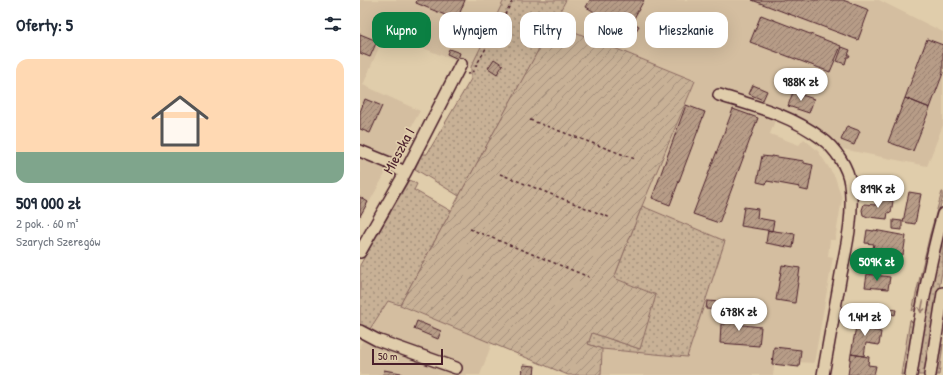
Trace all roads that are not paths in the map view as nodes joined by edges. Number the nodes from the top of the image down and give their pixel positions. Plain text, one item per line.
1 (461, 64) dead end
2 (719, 95) dead end
3 (360, 151) edge
4 (404, 173) junction
5 (943, 214) edge
6 (360, 252) edge
7 (943, 293) edge
8 (360, 331) edge
9 (456, 368) dead end
10 (823, 375) edge
11 (911, 375) edge
12 (930, 375) edge

1 - 4 street, Mieszka I
2 - 10 street
3 - 4 street
4 - 6 street, Mieszka I
5 -> 11 street
7 - 12 street
8 - 9 street

